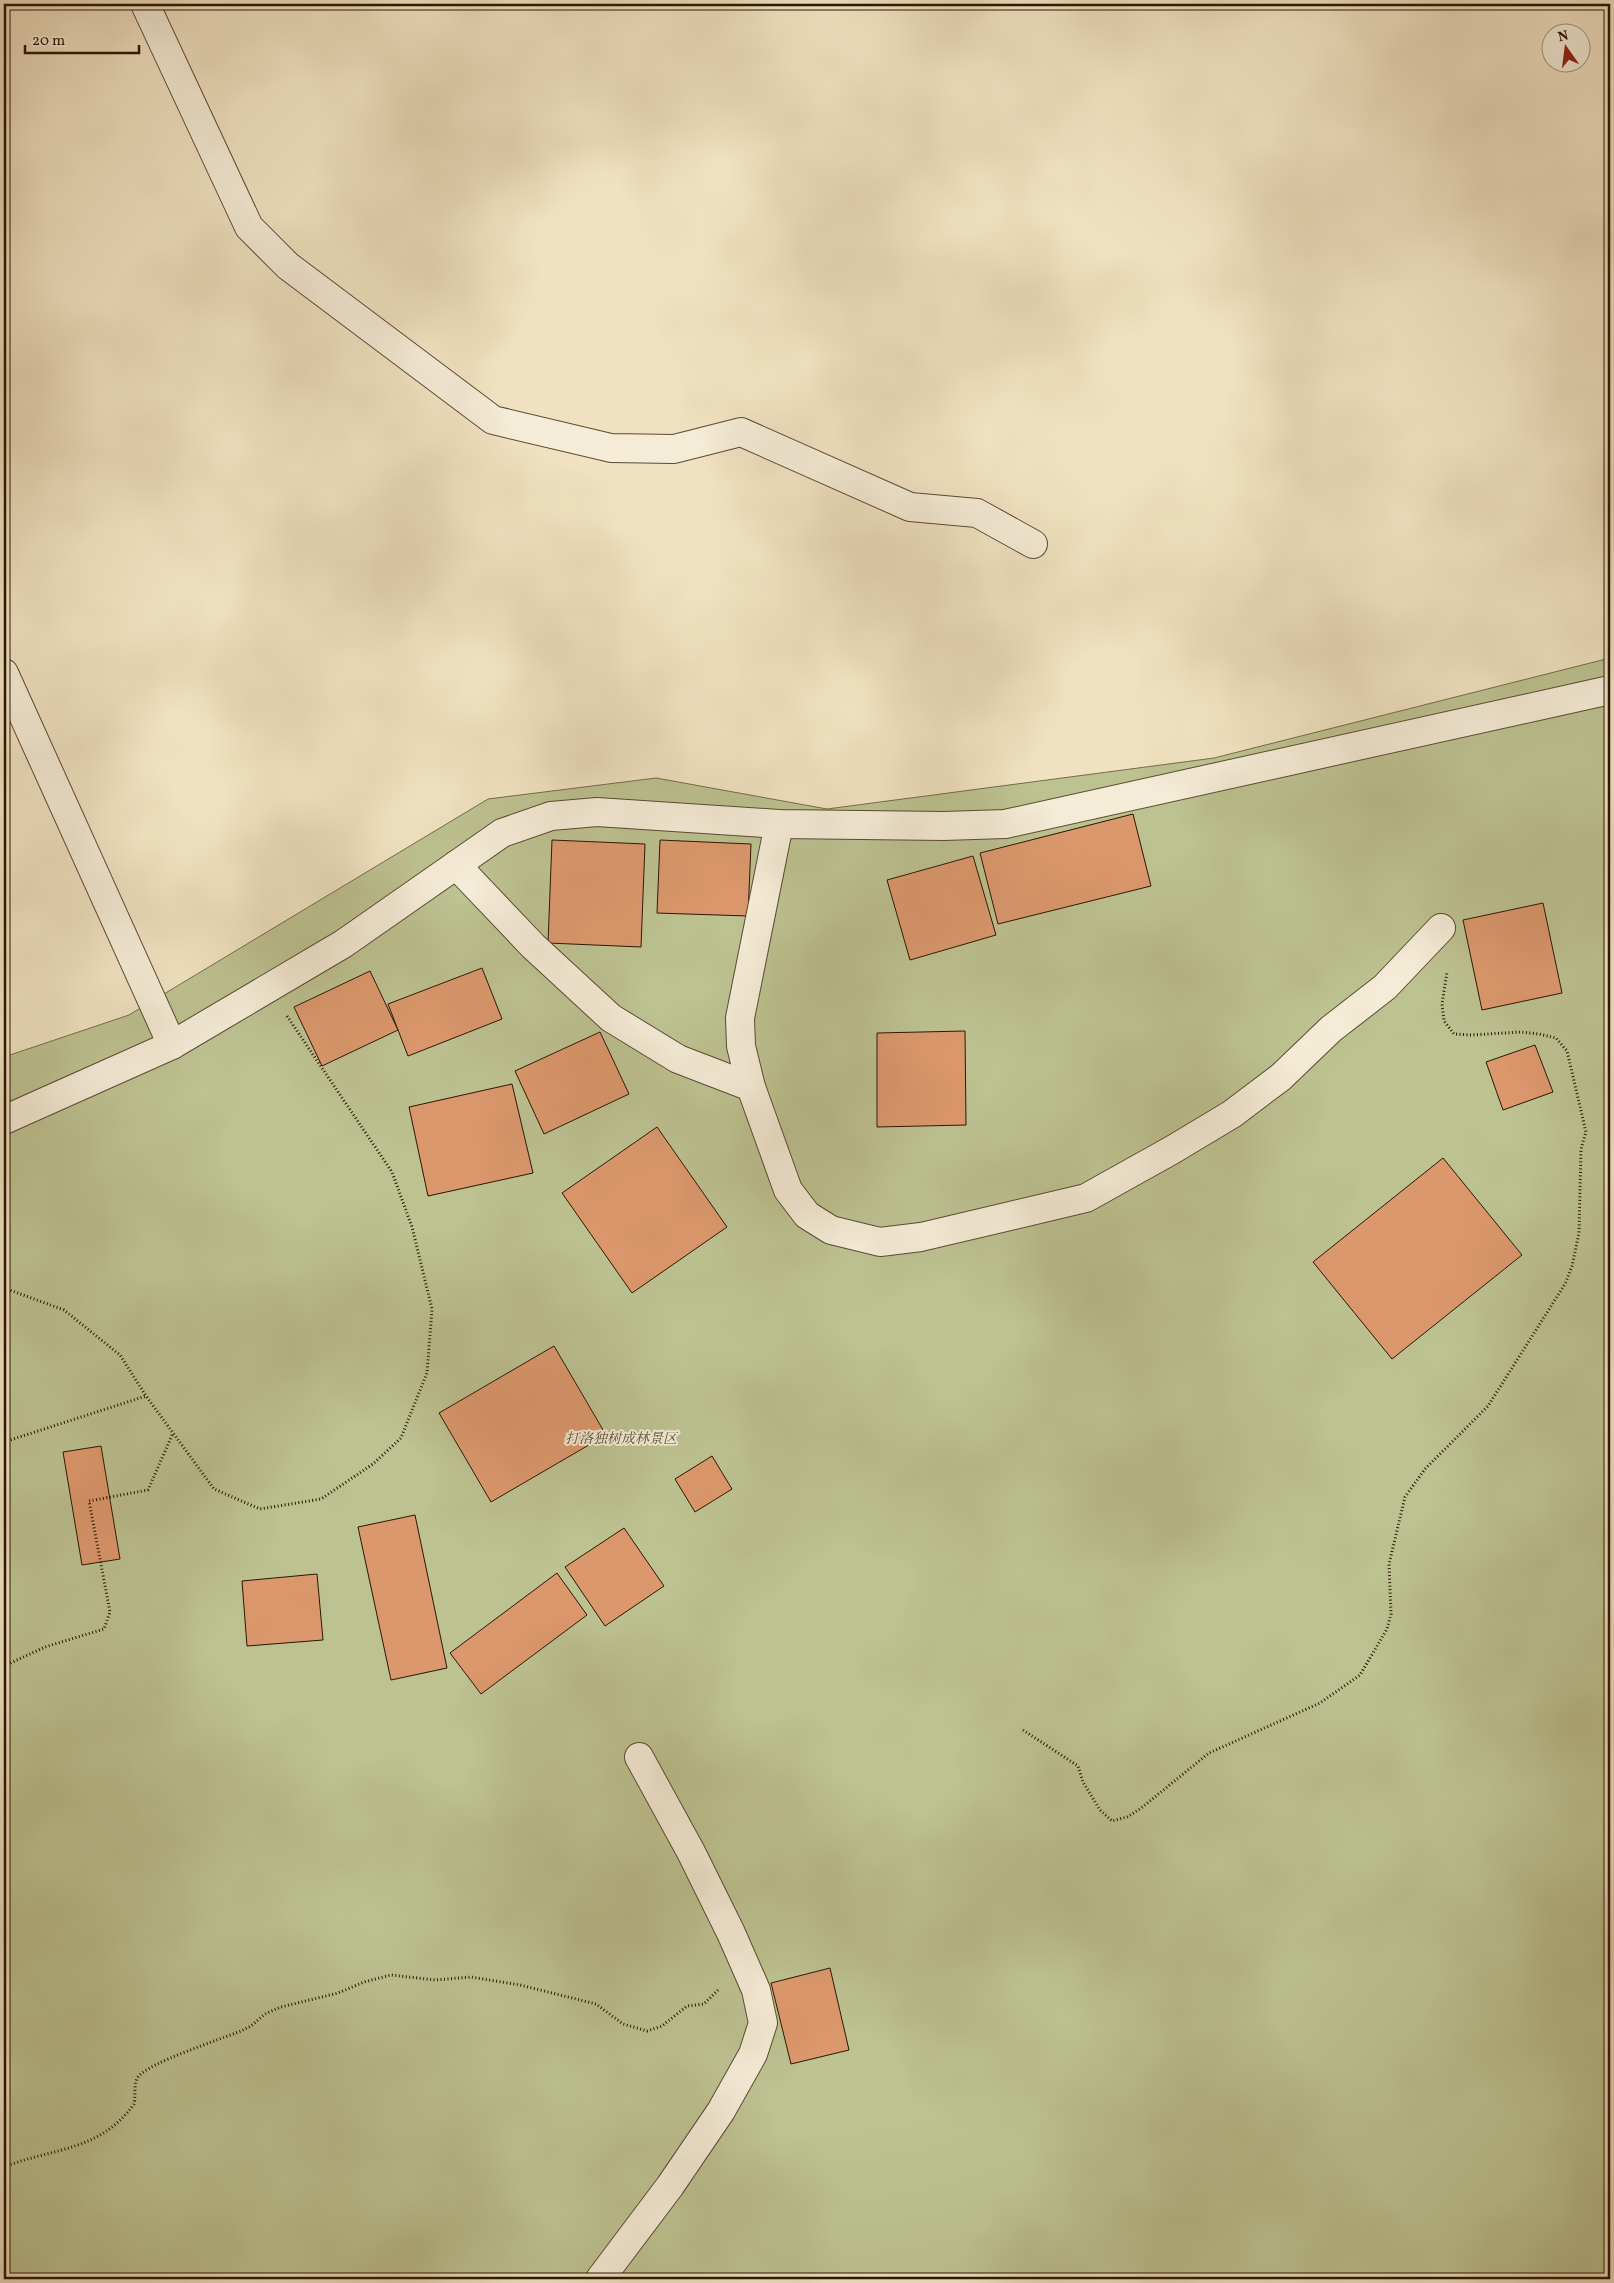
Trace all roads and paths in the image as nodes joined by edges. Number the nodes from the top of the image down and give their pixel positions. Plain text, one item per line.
1 (145, 4) edge
2 (1033, 544) dead end
3 (4, 673) edge
4 (1610, 690) edge
5 (779, 824) junction
6 (456, 864) junction
7 (1441, 928) joint
8 (268, 988) junction
9 (172, 1045) junction
10 (751, 1087) junction
11 (4, 1120) edge
12 (4, 1288) edge
13 (146, 1396) junction
14 (173, 1433) junction
15 (4, 1442) edge
16 (4, 1666) edge
17 (1023, 1730) dead end
18 (639, 1757) dead end
19 (722, 1985) dead end
20 (4, 2167) edge
21 (600, 2279) edge

1 - 2 street
3 - 9 street
4 - 5 street
5 - 6 street
5 - 10 street
6 - 8 street
6 - 10 street
7 - 10 street
7 - 17 path
8 - 9 street
8 - 14 path
9 - 11 street
12 - 13 path
13 - 14 path
13 - 15 path
14 - 16 path
18 - 21 street
19 - 20 path

